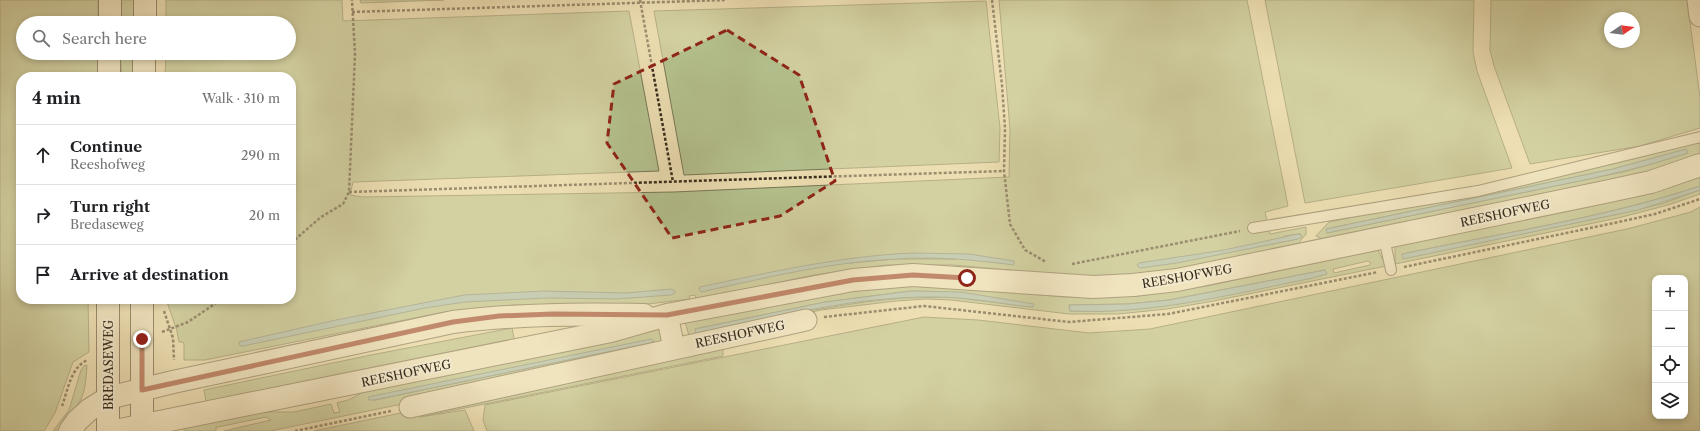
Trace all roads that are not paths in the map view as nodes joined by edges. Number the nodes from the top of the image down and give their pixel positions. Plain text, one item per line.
1 (110, 0) edge
2 (145, 0) edge
3 (1698, 0) edge
4 (110, 16) edge
5 (145, 16) edge
6 (1700, 16) edge
7 (109, 60) edge
8 (144, 60) edge
9 (109, 72) edge
10 (144, 72) edge
11 (1700, 137) edge
12 (1700, 165) edge
13 (1253, 228) road end
14 (1384, 238) junction
15 (1392, 270) dead end
16 (108, 304) edge
17 (142, 304) edge
18 (667, 315) junction
19 (806, 320) dead end
20 (674, 348) junction
21 (142, 390) junction
22 (108, 398) junction
23 (410, 407) road end
24 (142, 428) edge
25 (70, 431) edge
26 (108, 431) edge
27 (115, 431) edge

1 - 4 street
2 - 5 street
3 - 6 street
7 - 9 street
8 - 10 street
11 - 13 lane
12 - 14 street, REESHOFWEG
14 - 15 lane
14 - 18 street, REESHOFWEG
16 - 22 street, BREDASEWEG
17 - 21 street
18 - 20 street
18 - 21 street, REESHOFWEG
18 - 24 street, REESHOFWEG
19 - 20 street, REESHOFWEG
20 - 23 street, REESHOFWEG
21 - 22 street, REESHOFWEG
21 - 24 street
22 - 25 street, REESHOFWEG
22 - 26 street, BREDASEWEG
24 - 27 street, REESHOFWEG

